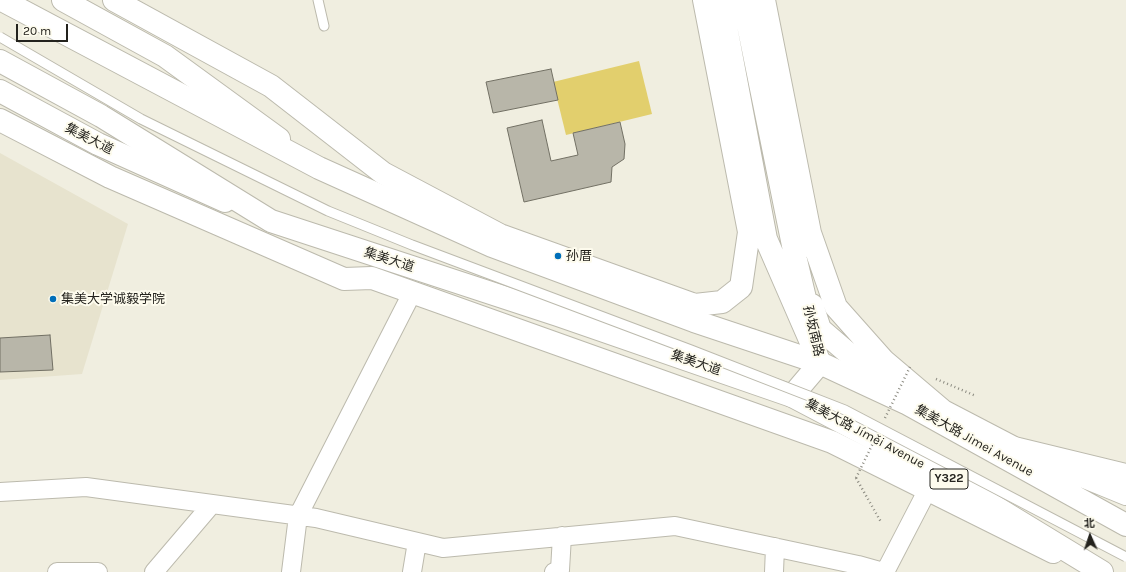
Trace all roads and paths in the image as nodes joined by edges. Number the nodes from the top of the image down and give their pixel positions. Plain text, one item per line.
1 (2, 0) edge
2 (63, 0) edge
3 (114, 0) edge
4 (318, 0) edge
5 (704, 0) edge
6 (720, 0) edge
7 (743, 0) edge
8 (764, 0) edge
9 (324, 26) dead end
10 (0, 37) edge
11 (0, 61) edge
12 (0, 91) edge
13 (0, 120) edge
14 (773, 148) junction
15 (319, 168) junction
16 (270, 221) junction
17 (810, 233) junction
18 (758, 235) junction
19 (796, 260) junction
20 (588, 267) junction
21 (412, 293) junction
22 (622, 295) junction
23 (694, 321) junction
24 (820, 363) junction
25 (910, 367) dead end
26 (916, 370) dead end
27 (930, 376) dead end
28 (792, 396) junction
29 (976, 396) dead end
30 (906, 403) junction
31 (1014, 448) junction
32 (1126, 475) edge
33 (856, 478) dead end
34 (928, 489) junction
35 (0, 492) edge
36 (1126, 494) edge
37 (212, 504) junction
38 (298, 516) junction
39 (881, 522) dead end
40 (1126, 525) edge
41 (562, 536) junction
42 (417, 542) junction
43 (775, 547) junction
44 (1126, 557) edge
45 (57, 572) edge
46 (98, 572) edge
47 (154, 572) edge
48 (291, 572) edge
49 (412, 572) edge
50 (554, 572) edge
51 (774, 572) edge
52 (884, 572) edge
53 (1092, 572) edge
54 (1102, 572) edge

1 - 15 main road
2 - 15 main road
3 - 20 main road
4 - 9 lane
5 - 18 main road
6 - 18 main road
7 - 14 main road, 孙坂南路
8 - 17 main road
10 - 44 lane, bridge
11 - 16 main road
12 - 16 main road, 集美大道
13 - 21 main road
14 - 17 main road
14 - 19 main road, 孙坂南路
15 - 22 main road
16 - 28 main road, 集美大道
17 - 31 main road
18 - 20 main road
18 - 23 main road
18 - 24 main road, 孙坂南路
19 - 24 main road, 孙坂南路
19 - 30 main road
20 - 22 main road
21 - 34 main road
21 - 38 street
22 - 23 main road
23 - 24 main road
24 - 28 main road
24 - 30 main road, 集美大路 Jimei Avenue
25 - 26 path
27 - 29 path
28 - 54 main road, 集美大路 Jíměi Avenue / Y322
30 - 40 main road, 集美大路 Jimei Avenue
31 - 32 main road
31 - 36 main road
33 - 39 path
34 - 52 street
34 - 53 main road
35 - 37 street
37 - 38 street
37 - 47 street
38 - 42 street
38 - 48 street
41 - 42 street
41 - 43 street
41 - 50 street
42 - 49 street
43 - 51 street
43 - 52 street
45 - 46 street

